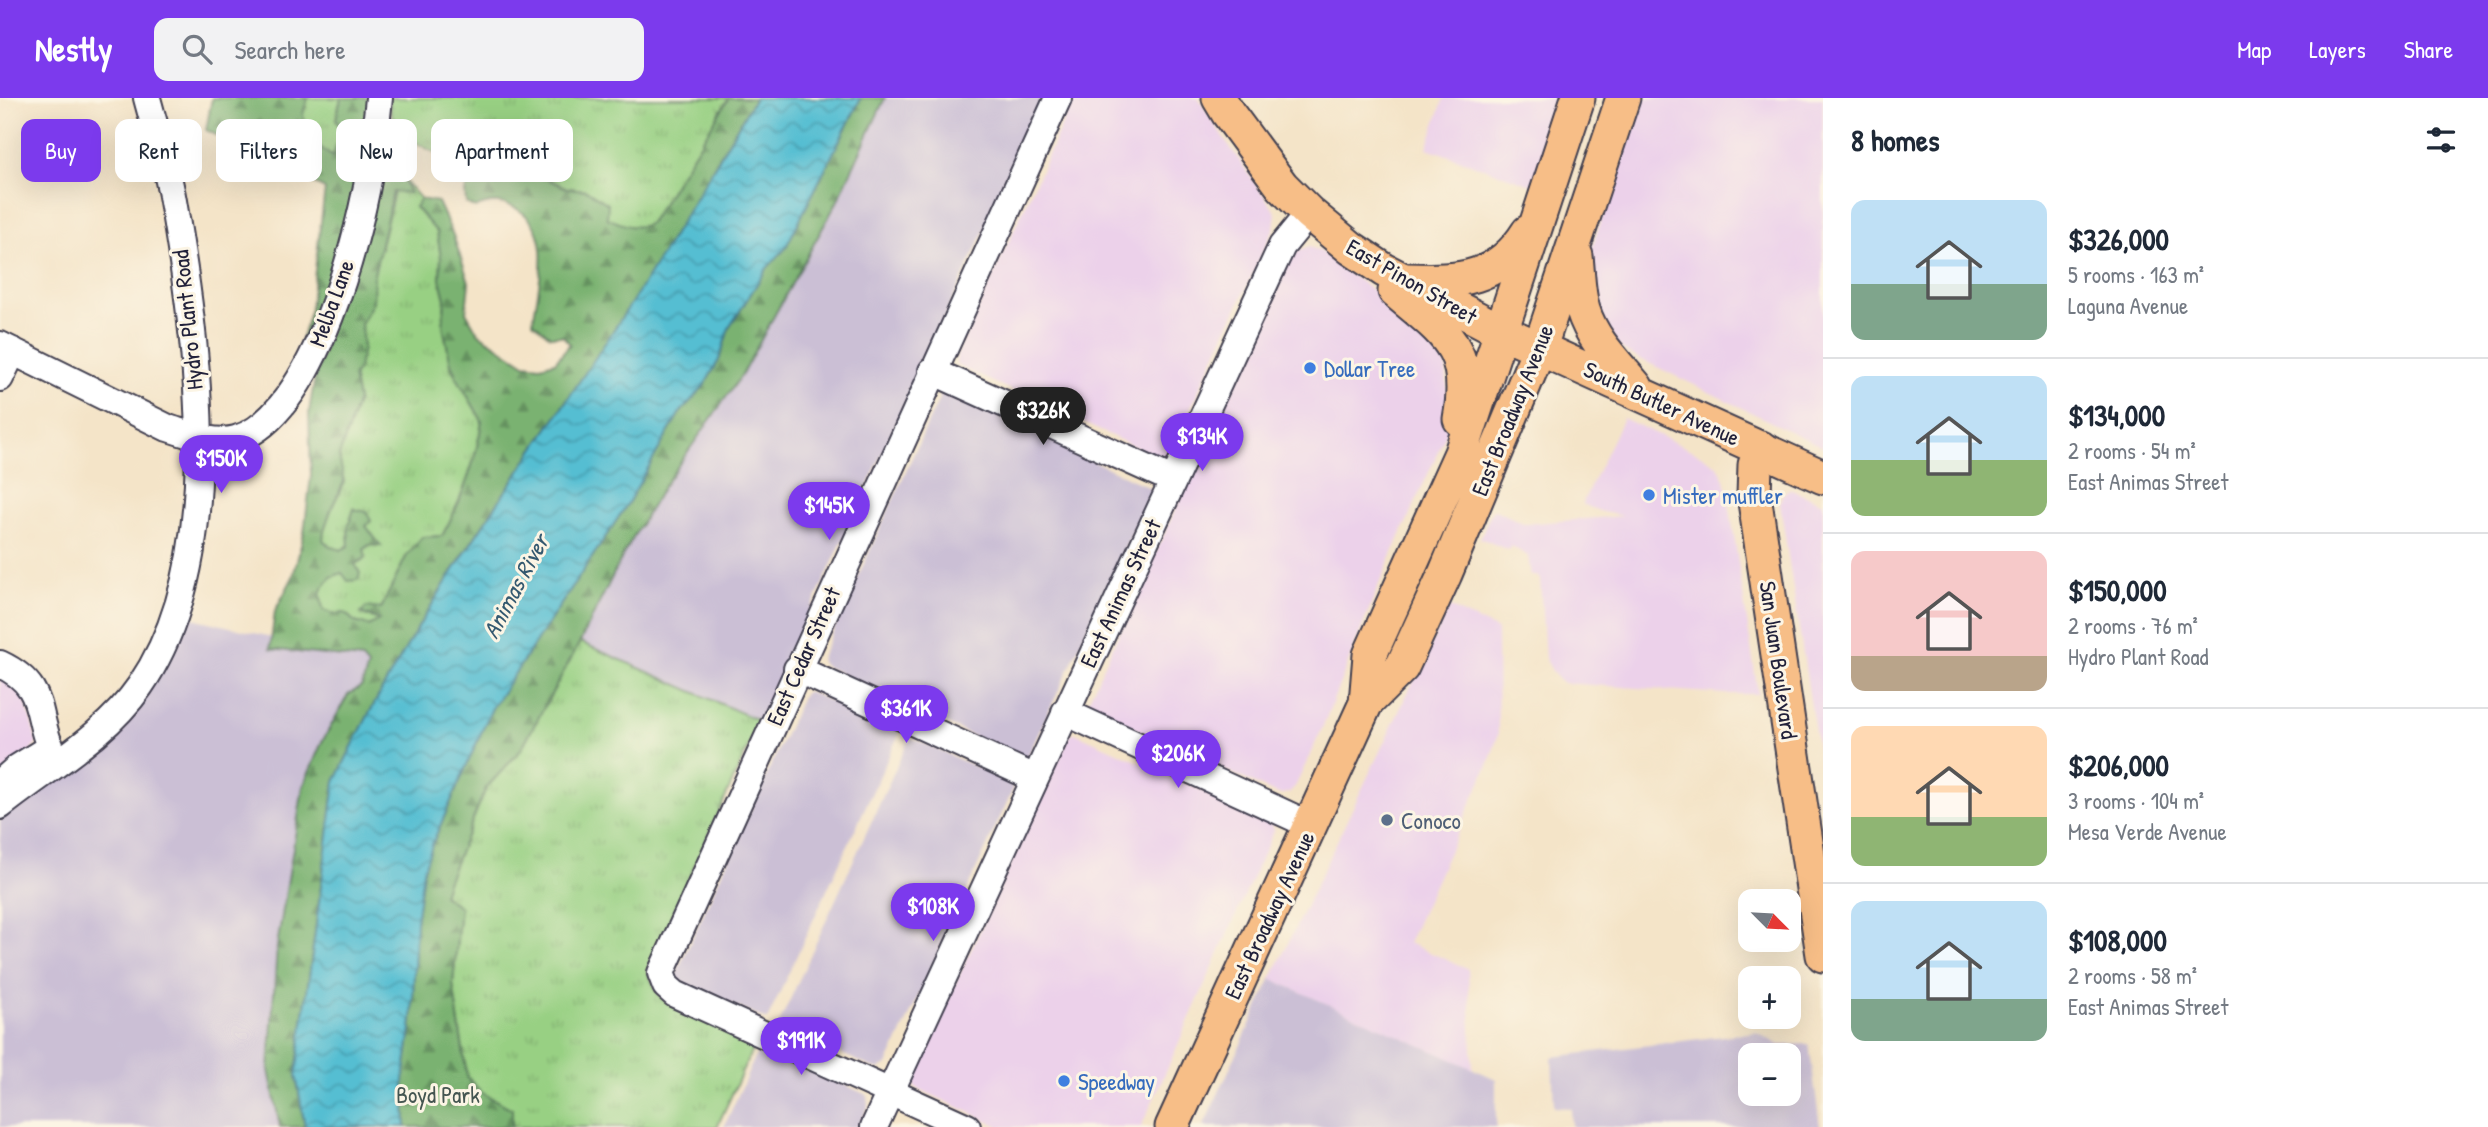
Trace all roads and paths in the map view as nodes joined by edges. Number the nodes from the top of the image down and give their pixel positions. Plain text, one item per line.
1 (147, 98) edge
2 (379, 98) edge
3 (1058, 98) edge
4 (1219, 98) edge
5 (1578, 98) edge
6 (1623, 98) edge
7 (1545, 198) junction
8 (1309, 213) junction
9 (1575, 242) junction
10 (1351, 248) junction
11 (1404, 280) junction
12 (1501, 331) junction
13 (1540, 347) junction
14 (6, 348) edge
15 (932, 371) junction
16 (0, 378) edge
17 (1640, 392) junction
18 (198, 436) junction
19 (1761, 448) junction
20 (1823, 477) edge
21 (1173, 480) junction
22 (1449, 482) junction
23 (0, 664) edge
24 (797, 669) junction
25 (1366, 704) junction
26 (1065, 712) junction
27 (54, 754) junction
28 (1035, 778) junction
29 (0, 783) edge
30 (0, 806) edge
31 (1310, 825) junction
32 (1823, 955) edge
33 (891, 1091) junction
34 (874, 1127) edge
35 (967, 1127) edge
36 (1172, 1127) edge

1 - 18 street, Hydro Plant Road
2 - 18 street, Melba Lane
3 - 15 street, East Cedar Street
4 - 8 main road, East Pinon Street
5 - 7 main road, East Broadway Avenue
6 - 9 main road, East Broadway Avenue
7 - 11 main road
7 - 12 main road, East Broadway Avenue
8 - 10 main road, East Pinon Street
8 - 21 street, East Animas Street
9 - 13 main road, East Broadway Avenue
9 - 17 main road
10 - 11 main road, East Pinon Street
10 - 22 main road
11 - 12 main road, East Pinon Street
12 - 13 main road, South Butler Avenue
12 - 22 main road, East Broadway Avenue
13 - 17 main road, South Butler Avenue
13 - 25 main road, East Broadway Avenue
14 - 16 street
14 - 18 street, Melba Lane
15 - 21 street
15 - 24 street, East Cedar Street
17 - 19 main road, South Butler Avenue
18 - 27 street, Hydro Plant Road
19 - 20 main road, South Butler Avenue
19 - 32 main road, San Juan Boulevard
21 - 26 street, East Animas Street
22 - 25 main road, East Broadway Avenue
23 - 27 street
24 - 28 street
24 - 33 street, East Cedar Street
25 - 31 main road, East Broadway Avenue
26 - 28 street, East Animas Street
26 - 31 street
27 - 29 street
27 - 30 street, Hydro Plant Road
28 - 33 street
31 - 36 main road, East Broadway Avenue
33 - 34 street
33 - 35 street

